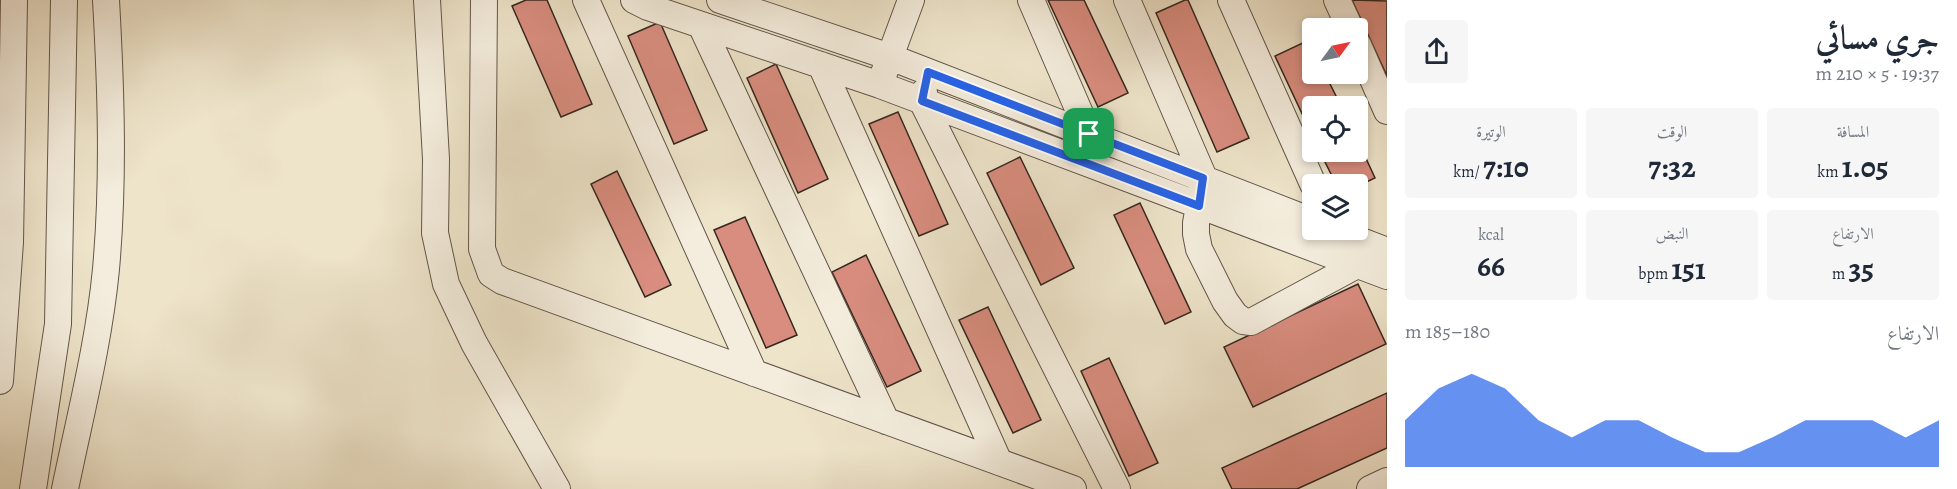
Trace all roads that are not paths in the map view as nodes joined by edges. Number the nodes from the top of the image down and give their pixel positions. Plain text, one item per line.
1 (14, 0) edge
2 (64, 0) edge
3 (106, 0) edge
4 (427, 0) edge
5 (484, 0) edge
6 (586, 0) edge
7 (720, 0) edge
8 (911, 0) edge
9 (1031, 0) edge
10 (1127, 0) edge
11 (1231, 0) edge
12 (1337, 0) edge
13 (644, 2) edge
14 (1345, 18) edge
15 (701, 25) junction
16 (890, 57) junction
17 (822, 65) junction
18 (1368, 68) edge
19 (928, 72) junction
20 (880, 85) junction
21 (922, 101) junction
22 (1387, 111) edge
23 (1089, 134) junction
24 (1309, 174) edge
25 (1203, 178) junction
26 (1199, 206) junction
27 (1302, 217) edge
28 (1359, 240) edge
29 (1387, 251) edge
30 (1357, 265) junction
31 (1387, 276) edge
32 (754, 373) junction
33 (0, 381) edge
34 (886, 421) junction
35 (999, 462) junction
36 (1387, 481) edge
37 (33, 489) edge
38 (65, 489) edge
39 (557, 489) edge
40 (1072, 489) edge
41 (1117, 489) edge
42 (1370, 489) edge

1 - 33 street
2 - 37 street
3 - 38 street
4 - 39 street
5 - 32 street
6 - 32 street
7 - 16 street
8 - 16 street
9 - 23 street
10 - 25 street
11 - 24 street
12 - 14 street
13 - 15 street
15 - 17 street
15 - 34 street
16 - 19 street
16 - 20 street
17 - 20 street
17 - 35 street
18 - 22 street
19 - 21 street
19 - 23 street
20 - 21 street
21 - 26 street
21 - 41 street
23 - 25 street
25 - 26 street
25 - 27 street
26 - 30 street
26 - 30 street
28 - 29 street
30 - 31 street
32 - 34 street
34 - 35 street
35 - 40 street
36 - 42 street

